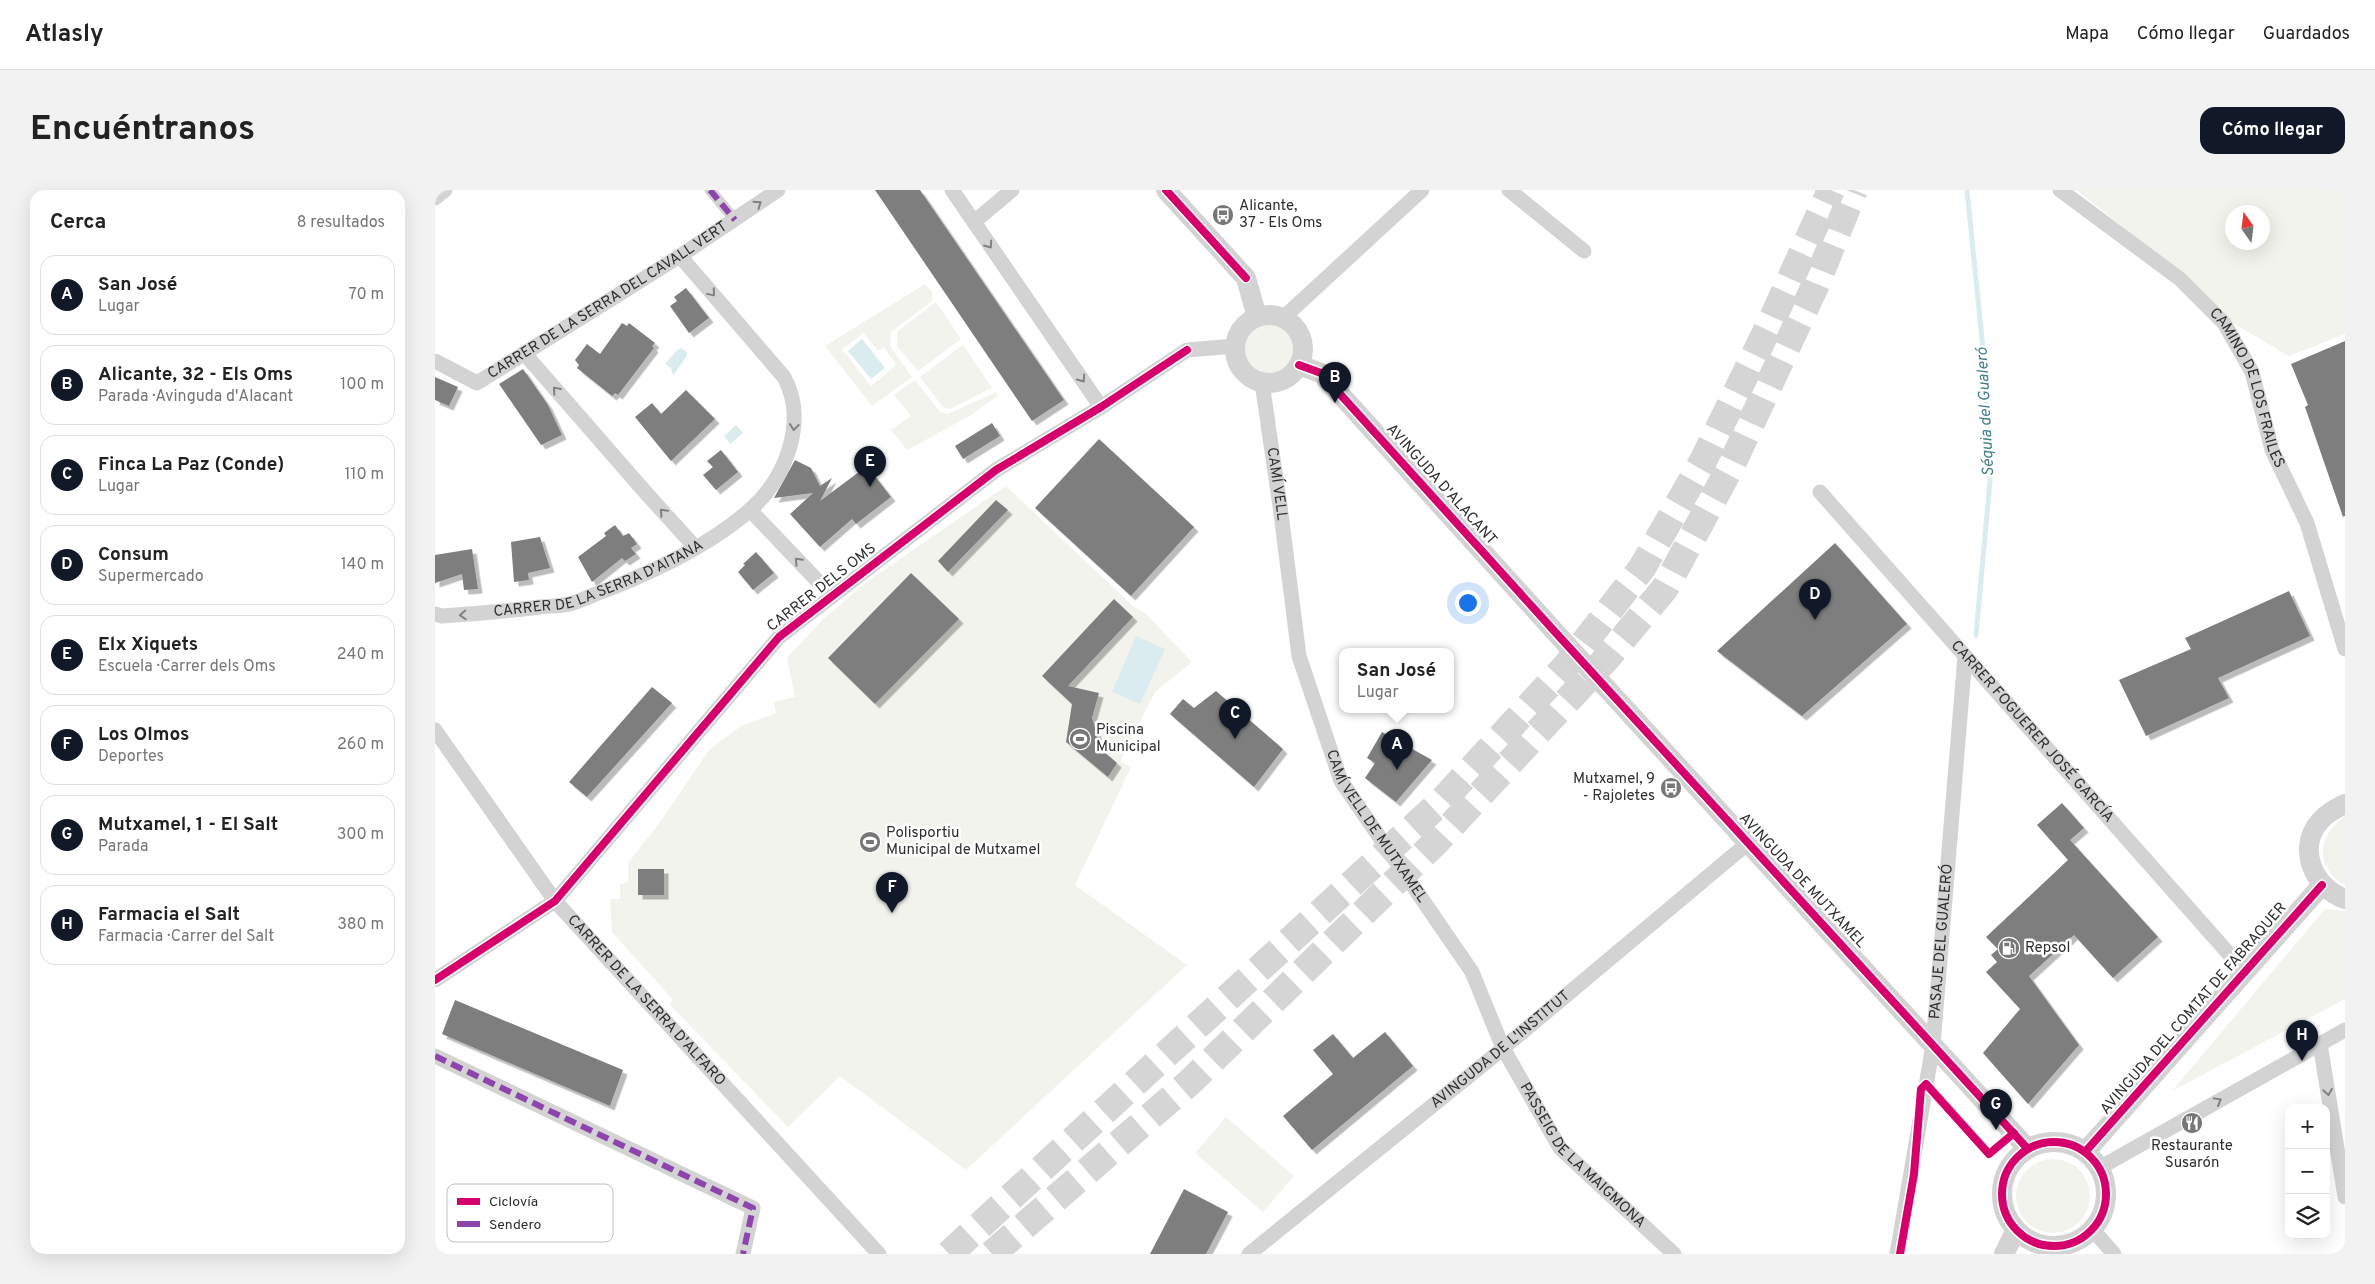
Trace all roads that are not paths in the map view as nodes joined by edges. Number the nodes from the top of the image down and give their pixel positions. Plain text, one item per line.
1 (445, 190) edge
2 (710, 190) edge
3 (778, 190) edge
4 (952, 190) edge
5 (1012, 190) edge
6 (1166, 190) edge
7 (1422, 190) edge
8 (1509, 190) edge
9 (2060, 190) edge
10 (435, 198) edge
11 (735, 220) junction
12 (974, 222) junction
13 (1584, 251) dead end
14 (680, 256) junction
15 (1257, 317) junction
16 (1283, 318) junction
17 (1235, 346) junction
18 (524, 353) junction
19 (435, 361) edge
20 (1299, 365) junction
21 (1262, 383) junction
22 (1101, 408) junction
23 (1820, 492) dead end
24 (750, 510) junction
25 (696, 548) junction
26 (1290, 587) joint
27 (832, 596) junction
28 (435, 614) edge
29 (1556, 634) joint
30 (2345, 649) edge
31 (1965, 656) junction
32 (435, 730) edge
33 (2345, 804) edge
34 (1748, 843) junction
35 (2322, 885) junction
36 (2345, 899) edge
37 (555, 900) junction
38 (2245, 972) junction
39 (435, 980) edge
40 (2345, 1030) edge
41 (2320, 1044) junction
42 (1933, 1045) junction
43 (1503, 1048) junction
44 (435, 1056) edge
45 (2027, 1148) junction
46 (2086, 1152) junction
47 (2099, 1168) junction
48 (2345, 1197) edge
49 (2093, 1230) junction
50 (2015, 1232) junction
51 (743, 1254) edge
52 (879, 1254) edge
53 (1249, 1254) edge
54 (1674, 1254) edge
55 (1897, 1254) edge
56 (2004, 1254) edge
57 (2114, 1254) edge

1 - 10 street
2 - 11 street
11 -> 3 street, CARRER DE LA SERRA DEL CAVALL VERT
4 - 12 street
5 - 12 street
6 - 15 street
7 - 16 street
8 - 13 street
9 - 30 street, CAMINO DE LOS FRAILES
11 - 14 street, CARRER DE LA SERRA DEL CAVALL VERT
12 -> 22 street
14 - 18 street, CARRER DE LA SERRA DEL CAVALL VERT
14 -> 24 street, CARRER DE LA SERRA D'AITANA
15 - 16 street
15 - 17 street
16 - 20 street
17 - 21 street
17 - 22 street, CARRER DELS OMS
18 - 19 street, CARRER DE LA SERRA DEL CAVALL VERT
25 -> 18 street
20 - 21 street
20 - 29 street, AVINGUDA D'ALACANT
21 - 26 street, CAMÍ VELL
22 - 27 street, CARRER DELS OMS
23 - 31 street, CARRER FOGUERER JOSÉ GARCÍA
24 - 25 street, CARRER DE LA SERRA D'AITANA
27 -> 24 street
25 -> 28 street, CARRER DE LA SERRA D'AITANA
26 - 43 street, CAMÍ VELL DE MUTXAMEL
27 - 37 street, CARRER DELS OMS
29 - 34 street, AVINGUDA DE MUTXAMEL
31 - 38 street, CARRER FOGUERER JOSÉ GARCÍA
31 - 42 street, PASAJE DEL GUALERÓ
32 - 37 street, CARRER DE LA SERRA D'ALFARO
33 - 35 street
34 - 42 street, AVINGUDA DE MUTXAMEL
34 - 43 street, AVINGUDA DE L'INSTITUT
35 - 36 street
35 - 38 street, AVINGUDA DEL COMTAT DE FABRAQUER
37 - 39 street, CARRER DELS OMS
37 - 52 street, CARRER DE LA SERRA D'ALFARO
38 - 46 street, AVINGUDA DEL COMTAT DE FABRAQUER
40 - 41 street
47 -> 41 street
41 -> 48 street
42 - 45 street, AVINGUDA DE MUTXAMEL
42 - 55 street, PASAJE DEL GUALERÓ
43 - 53 street, AVINGUDA DE L'INSTITUT
43 - 54 street, PASSEIG DE LA MAIGMONA
44 - 51 street
45 - 46 street
45 - 50 street
46 - 47 street
47 - 49 street
49 - 50 street
49 - 57 street
50 - 56 street

